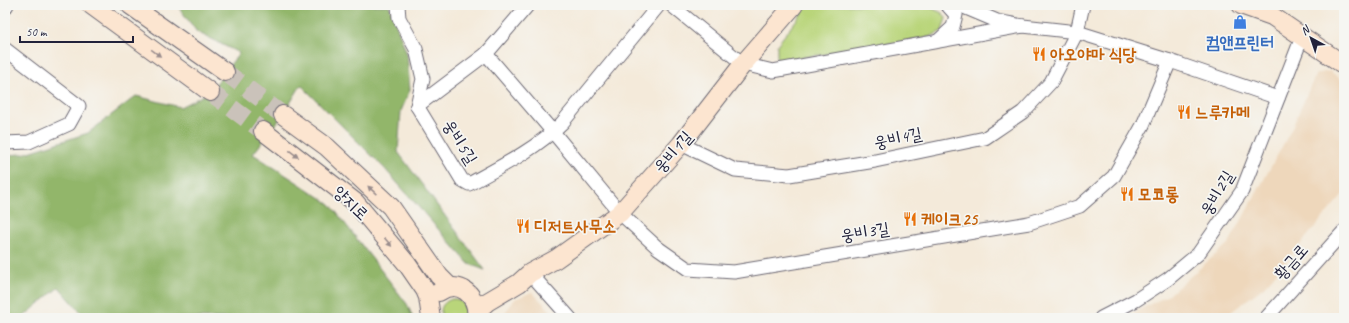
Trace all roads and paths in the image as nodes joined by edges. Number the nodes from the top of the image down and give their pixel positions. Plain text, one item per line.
1 (7, 5) edge
2 (91, 5) edge
3 (130, 5) edge
4 (398, 5) edge
5 (528, 5) edge
6 (659, 5) edge
7 (671, 5) edge
8 (794, 5) edge
9 (947, 5) edge
10 (959, 5) edge
11 (1083, 5) edge
12 (1241, 5) edge
13 (5, 8) edge
14 (1023, 26) junction
15 (1077, 32) junction
16 (1302, 37) junction
17 (938, 41) junction
18 (5, 49) edge
19 (486, 54) junction
20 (1170, 61) junction
21 (743, 64) junction
22 (1344, 65) edge
23 (225, 72) tunnel mouth
24 (210, 92) tunnel mouth
25 (1278, 98) junction
26 (417, 106) junction
27 (283, 115) tunnel mouth
28 (263, 131) tunnel mouth
29 (553, 132) junction
30 (5, 142) edge
31 (681, 144) junction
32 (620, 212) junction
33 (1344, 230) edge
34 (530, 273) junction
35 (444, 282) junction
36 (475, 308) edge
37 (430, 313) edge
38 (570, 318) edge
39 (1101, 318) edge
40 (1266, 318) edge

1 - 13 street
2 -> 24 street
3 - 23 street
4 - 26 street
5 - 19 street
6 - 29 street, 웅비5길
7 - 21 street
8 - 21 street, 웅비1길
9 - 17 street
10 - 14 street
11 - 15 street, 웅비4길
12 - 16 street
14 - 15 street
14 - 17 street
15 - 20 street
15 - 31 street, 웅비4길
16 - 22 street
16 - 25 street, 웅비2길
17 - 21 street
18 - 30 street
19 - 26 street
19 - 29 street
20 - 25 street
20 - 32 street, 웅비3길
21 - 31 street, 웅비1길
25 - 39 street, 웅비2길
26 - 29 street, 웅비5길
35 -> 27 street, 양지로
28 -> 37 street, 양지로
29 - 32 street
31 - 32 street, 웅비1길
32 - 34 street, 웅비1길
33 - 40 street, 황금로
34 - 36 street, 웅비1길
34 - 38 street
35 - 36 street
35 - 37 street

